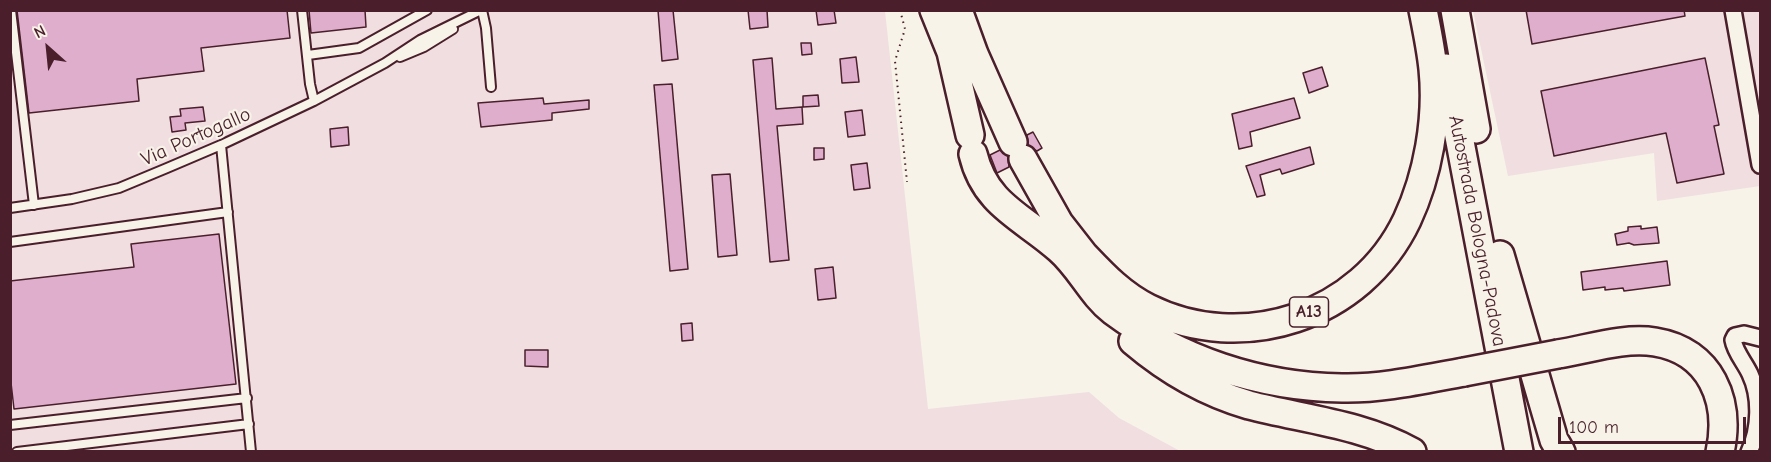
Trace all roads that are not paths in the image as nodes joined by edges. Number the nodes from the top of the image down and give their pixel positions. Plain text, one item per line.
1 (11, 10) edge
2 (302, 10) edge
3 (427, 10) edge
4 (482, 10) edge
5 (934, 10) edge
6 (958, 10) edge
7 (1423, 10) edge
8 (1435, 10) edge
9 (1455, 10) edge
10 (1733, 10) edge
11 (308, 55) junction
12 (491, 87) dead end
13 (314, 101) junction
14 (221, 146) junction
15 (1761, 165) edge
16 (34, 205) junction
17 (10, 208) edge
18 (228, 212) junction
19 (10, 242) edge
20 (1073, 254) junction
21 (1500, 255) junction
22 (1761, 338) edge
23 (247, 398) junction
24 (249, 424) junction
25 (10, 425) edge
26 (17, 452) edge
27 (251, 452) edge
28 (1412, 452) edge
29 (1519, 452) edge
30 (1537, 452) edge
31 (1561, 452) edge
32 (1720, 452) edge
33 (1749, 452) edge

1 - 16 lane
2 - 11 lane
3 - 11 lane
4 - 12 lane
4 - 13 lane, Via Portogallo
5 - 20 highway
6 - 20 highway
7 - 20 highway, A13
8 - 29 highway, Autostrada Bologna-Padova
9 - 21 highway, Autostrada Bologna-Padova
10 - 15 street
11 - 13 lane
13 - 14 lane, Via Portogallo
14 - 16 lane, Via Portogallo
14 - 18 lane
16 - 17 lane, Via Portogallo
18 - 19 lane
18 - 23 lane
20 - 28 highway
20 - 32 highway, bridge
21 - 30 highway, Autostrada Bologna-Padova
21 - 31 highway
22 - 33 street
23 - 24 lane
23 - 25 lane
24 - 26 lane
24 - 27 lane

